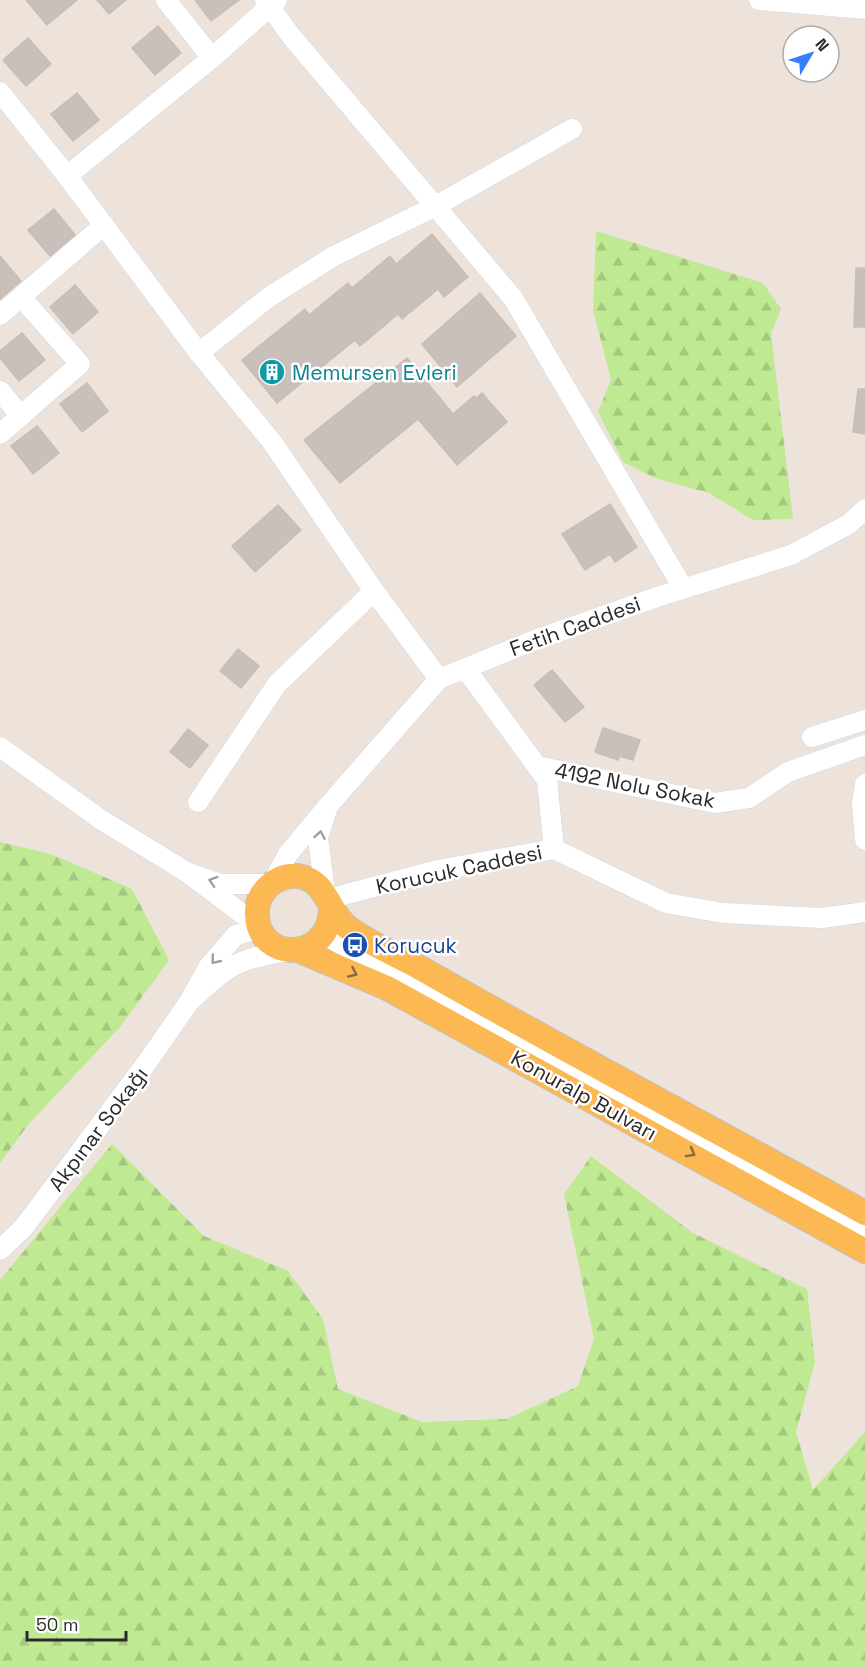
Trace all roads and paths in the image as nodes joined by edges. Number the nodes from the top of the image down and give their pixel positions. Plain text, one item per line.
1 (166, 0) edge
2 (759, 0) edge
3 (271, 2) edge
4 (865, 9) edge
5 (212, 58) junction
6 (0, 92) edge
7 (572, 129) dead end
8 (67, 176) junction
9 (434, 207) junction
10 (104, 225) junction
11 (21, 297) junction
12 (0, 315) edge
13 (199, 353) junction
14 (0, 391) edge
15 (21, 416) junction
16 (0, 434) edge
17 (865, 509) edge
18 (683, 588) junction
19 (374, 591) junction
20 (465, 668) junction
21 (439, 679) junction
22 (865, 720) edge
23 (812, 737) dead end
24 (865, 745) edge
25 (0, 747) edge
26 (537, 766) junction
27 (865, 784) edge
28 (198, 802) dead end
29 (328, 806) junction
30 (865, 840) edge
31 (554, 849) junction
32 (188, 873) junction
33 (272, 883) junction
34 (328, 900) junction
35 (865, 912) edge
36 (259, 925) junction
37 (324, 934) junction
38 (293, 951) junction
39 (189, 1002) junction
40 (865, 1213) edge
41 (865, 1232) edge
42 (0, 1250) edge
43 (865, 1251) edge

1 - 5 street
2 - 4 street
3 - 5 street
3 - 9 street
5 - 8 street
6 - 8 street
7 - 9 street
8 - 10 street
9 - 13 street
9 - 18 street
10 - 11 street
10 - 13 street
11 - 12 street
11 - 15 street
13 - 19 street
14 - 15 street
15 - 16 street
17 - 18 street, Fetih Caddesi
18 - 20 street, Fetih Caddesi
19 - 21 street
19 - 28 street
20 - 21 street, Fetih Caddesi
20 - 26 street
21 - 29 street, Fetih Caddesi
22 - 23 street
24 - 26 street, 4192 Nolu Sokak
25 - 32 street
26 - 31 street
27 - 30 street
29 - 33 street, Fetih Caddesi
34 -> 29 street, Fetih Caddesi
31 - 34 street, Korucuk Caddesi
31 - 35 street, Korucuk Caddesi
33 -> 32 street
32 - 36 street
33 - 34 main road
33 - 36 main road
34 - 37 main road
34 - 40 main road, Konuralp Bulvarı
36 - 38 main road
36 -> 39 street, Akpınar Sokağı
37 - 38 main road
37 - 41 street
38 - 39 street, Akpınar Sokağı
38 -> 43 main road, Konuralp Bulvarı
39 - 42 street, Akpınar Sokağı

